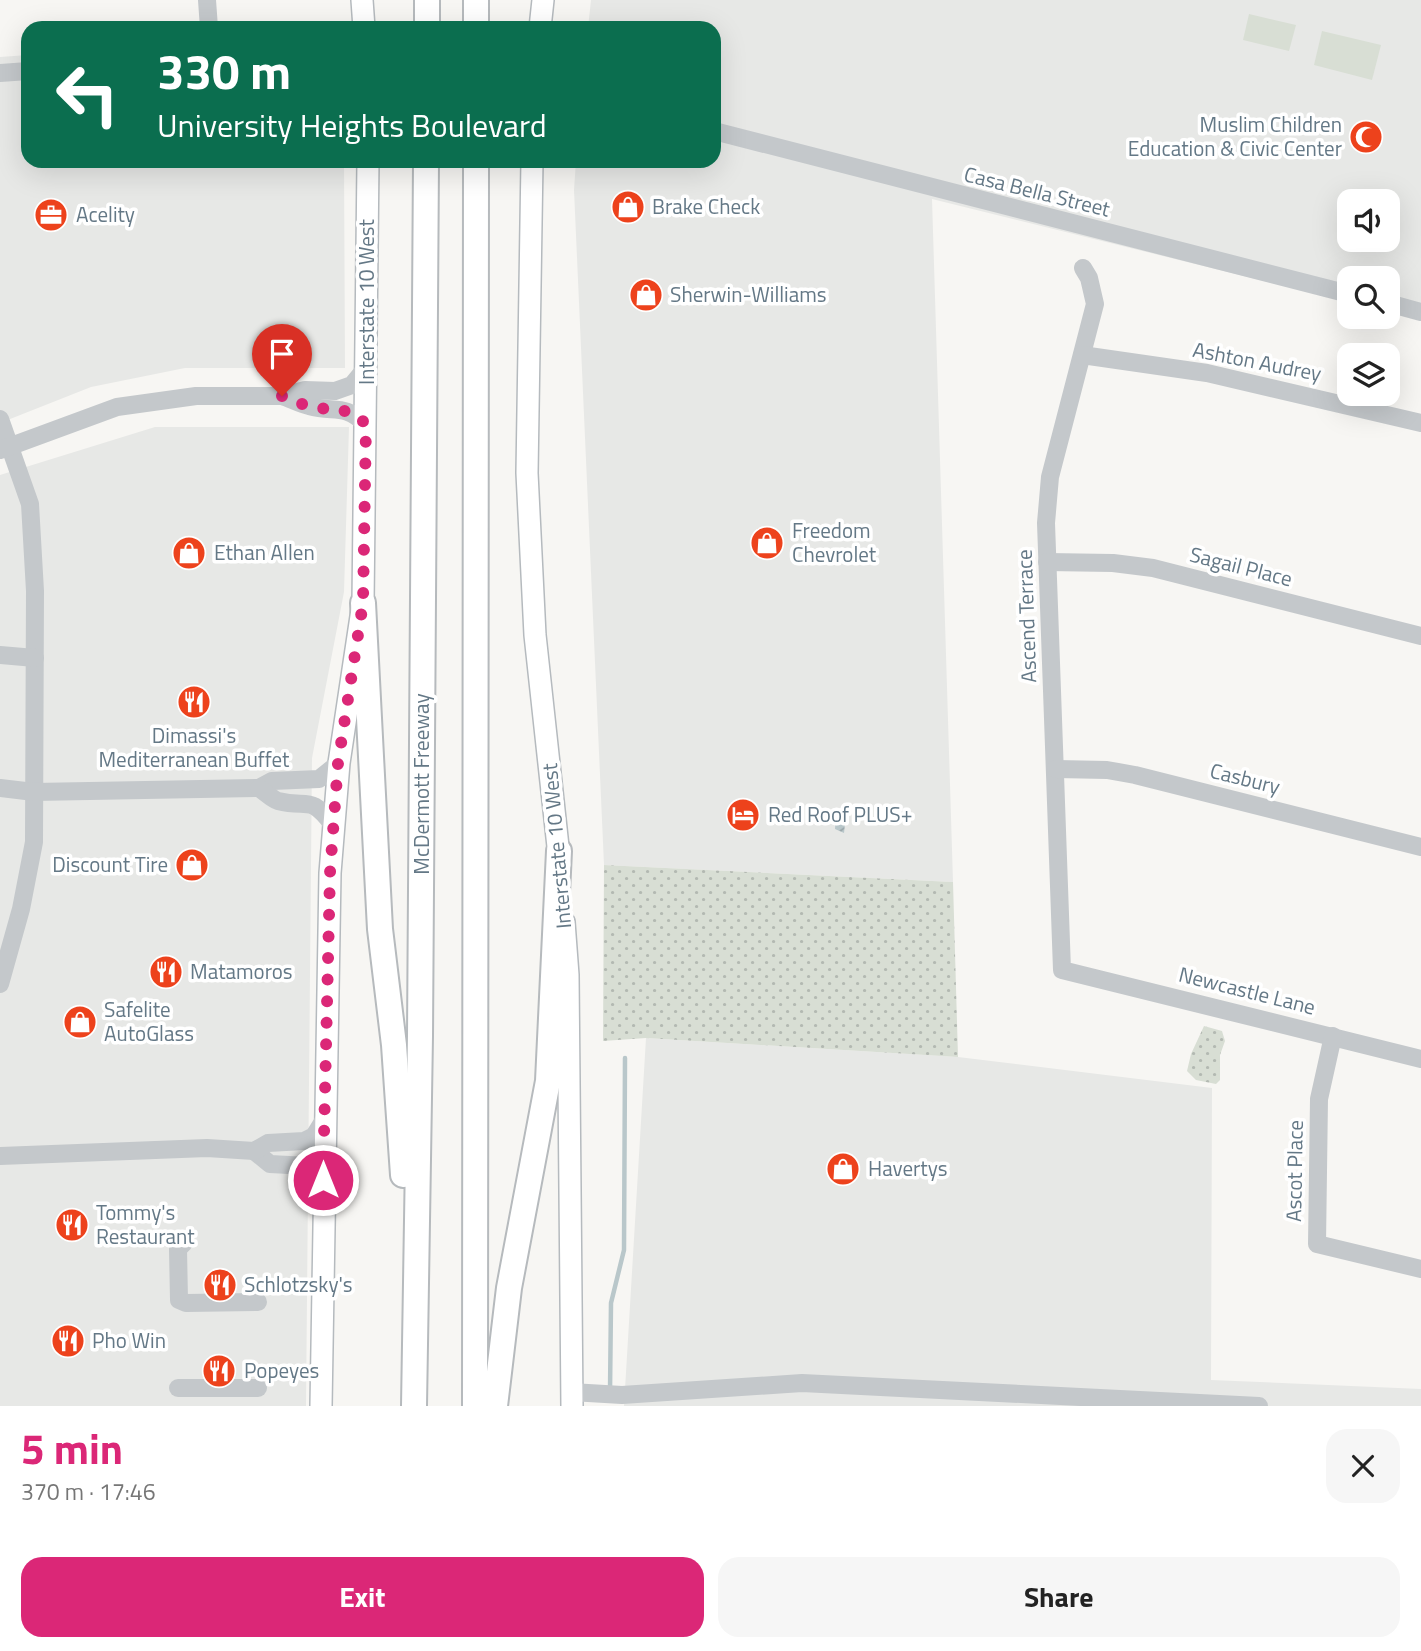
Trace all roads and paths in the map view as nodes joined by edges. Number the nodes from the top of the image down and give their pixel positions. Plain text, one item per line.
1 (207, 0) edge
2 (362, 0) edge
3 (427, 0) edge
4 (476, 0) edge
5 (543, 0) edge
6 (208, 21) edge
7 (364, 21) edge
8 (427, 21) edge
9 (476, 21) edge
10 (541, 21) edge
11 (21, 72) edge
12 (0, 73) edge
13 (721, 133) edge
14 (368, 168) edge
15 (426, 168) edge
16 (476, 168) edge
17 (532, 168) edge
18 (1083, 268) dead end
19 (1337, 291) edge
20 (1400, 306) edge
21 (1421, 312) edge
22 (1082, 355) junction
23 (366, 368) junction
24 (282, 396) junction
25 (0, 419) edge
26 (1421, 423) edge
27 (366, 424) junction
28 (5, 448) edge
29 (1047, 562) junction
30 (363, 603) junction
31 (1421, 636) edge
32 (0, 655) edge
33 (34, 658) junction
34 (338, 763) junction
35 (1056, 769) junction
36 (0, 788) edge
37 (259, 788) junction
38 (34, 792) junction
39 (333, 825) junction
40 (1421, 848) edge
41 (559, 851) junction
42 (1062, 970) joint
43 (0, 984) edge
44 (1333, 1036) junction
45 (1421, 1059) edge
46 (324, 1120) junction
47 (254, 1151) junction
48 (0, 1156) edge
49 (323, 1180) junction
50 (184, 1243) dead end
51 (1421, 1269) edge
52 (258, 1302) dead end
53 (178, 1388) dead end
54 (258, 1388) dead end
55 (571, 1399) edge
56 (1121, 1403) edge
57 (321, 1406) edge
58 (414, 1406) edge
59 (475, 1406) edge
60 (495, 1406) edge
61 (1259, 1406) edge

1 - 6 street
2 - 7 main road
3 - 8 highway
4 - 9 highway
5 - 10 main road
11 - 12 street
13 - 19 street, Casa Bella Street
14 - 23 main road, Interstate 10 West
15 - 58 highway, McDermott Freeway
16 - 59 highway
17 - 41 main road, Interstate 10 West
18 - 22 street, Ascend Terrace
20 - 21 street
22 - 26 street, Ashton Audrey
22 - 29 street, Ascend Terrace
23 - 24 street
23 - 27 main road, Interstate 10 West
24 - 27 street
24 - 28 street
25 - 28 street
27 - 30 main road, Interstate 10 West
28 - 33 street
29 - 31 street, Sagail Place
29 - 35 street, Ascend Terrace
30 - 34 main road, Interstate 10 West
30 - 58 highway
32 - 33 street
33 - 38 street
34 - 37 street
34 - 39 main road, Interstate 10 West
35 - 40 street, Casbury
35 - 42 street, Ascend Terrace
36 - 38 street
37 - 38 street
37 - 39 street
38 - 43 street
39 - 46 main road, Interstate 10 West
41 - 55 main road, Interstate 10 West
41 - 60 highway
42 - 44 street, Newcastle Lane
44 - 45 street, Newcastle Lane
44 - 51 street, Ascot Place
46 - 47 street
46 - 49 main road, Interstate 10 West
47 - 48 street
47 - 49 street
49 - 57 main road, Interstate 10 West
50 - 52 street
53 - 54 street
55 - 56 street
56 - 61 street

